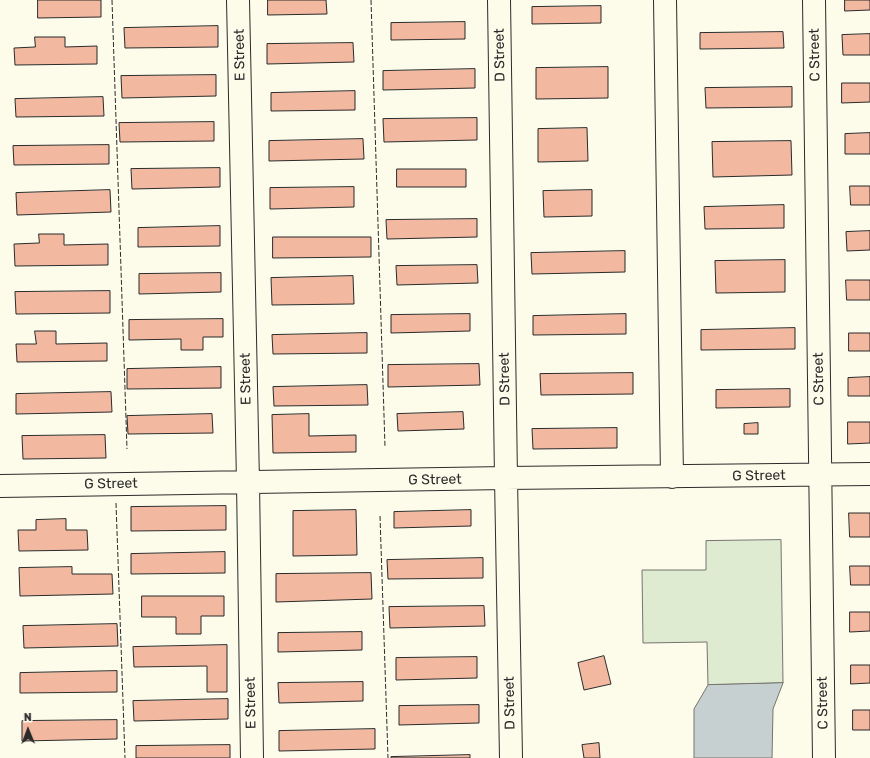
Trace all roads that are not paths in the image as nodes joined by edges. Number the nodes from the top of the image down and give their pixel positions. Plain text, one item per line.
1 (238, 0) edge
2 (499, 0) edge
3 (665, 0) edge
4 (814, 0) edge
5 (870, 474) edge
6 (820, 475) junction
7 (672, 477) junction
8 (506, 478) junction
9 (248, 482) junction
10 (0, 486) edge
11 (252, 758) edge
12 (511, 758) edge
13 (824, 758) edge

1 - 9 street, E Street
2 - 8 street, D Street
3 - 7 street
4 - 6 street, C Street
5 - 6 street, G Street
6 - 7 street, G Street
6 - 13 street, C Street
7 - 8 street, G Street
8 - 9 street, G Street
8 - 12 street, D Street
9 - 10 street, G Street
9 - 11 street, E Street

